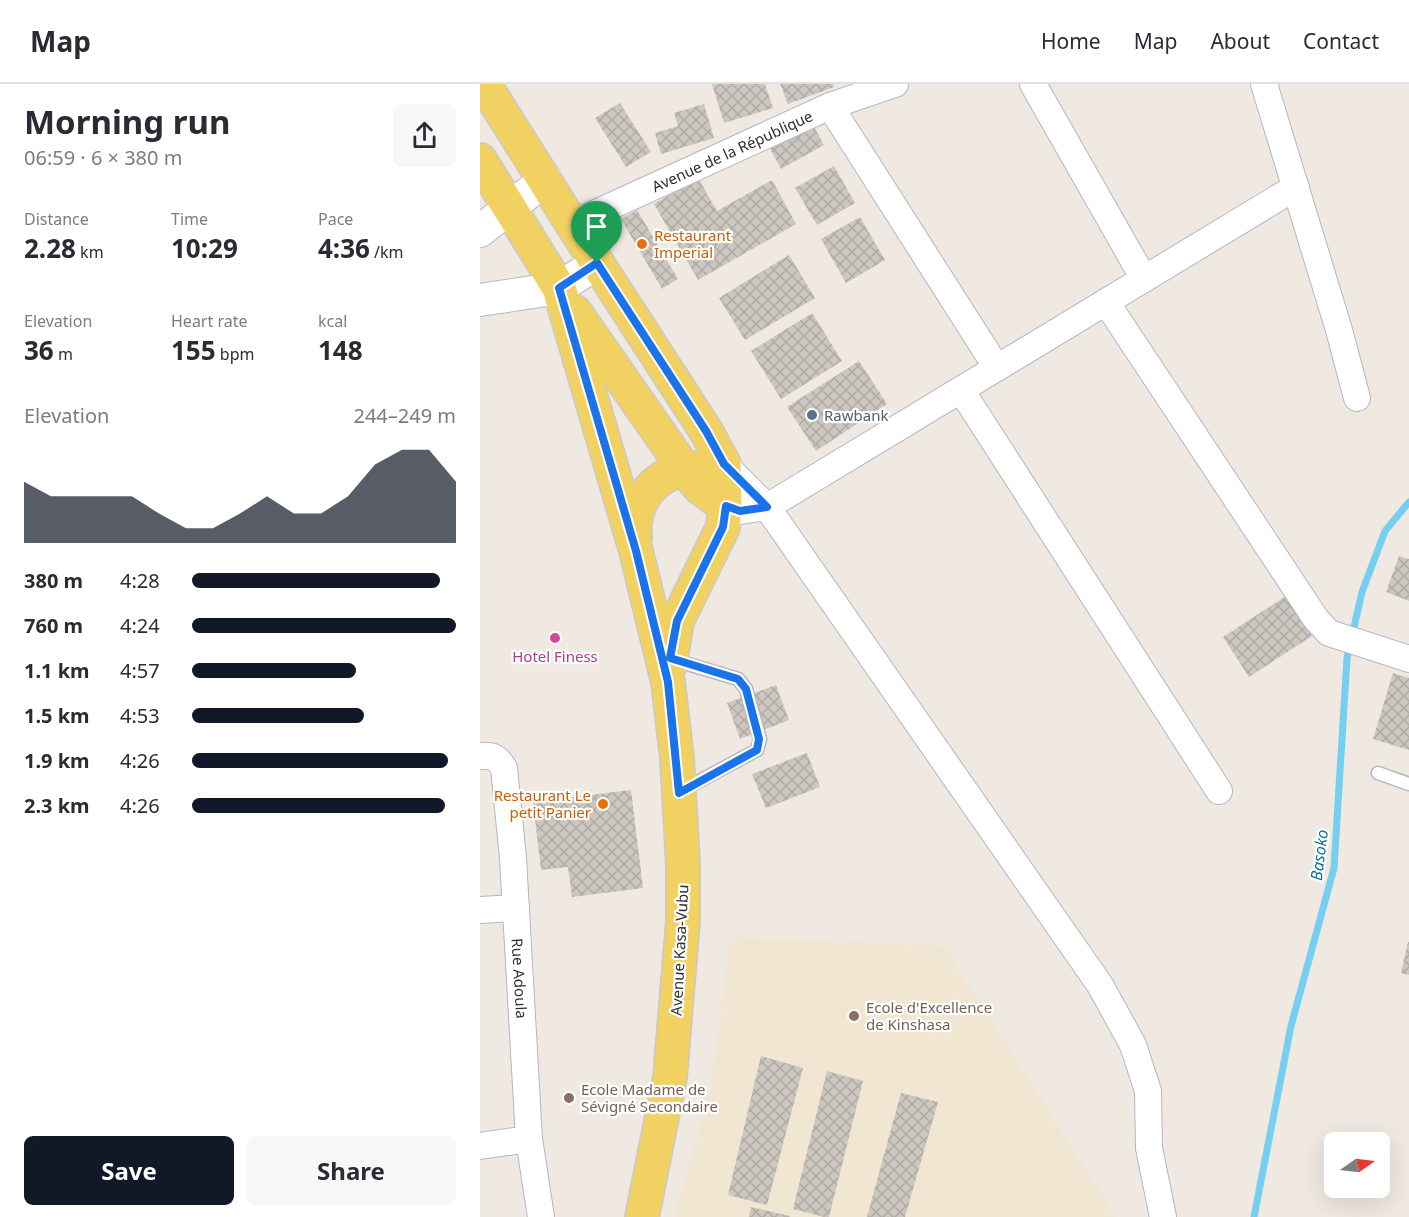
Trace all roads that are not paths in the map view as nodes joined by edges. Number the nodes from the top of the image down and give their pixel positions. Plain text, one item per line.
1 (484, 84) edge
2 (1033, 84) edge
3 (1264, 84) edge
4 (889, 85) edge
5 (831, 106) junction
6 (480, 160) edge
7 (545, 180) junction
8 (1296, 187) junction
9 (510, 209) junction
10 (572, 224) junction
11 (480, 231) edge
12 (597, 263) junction
13 (1144, 279) junction
14 (559, 288) junction
15 (480, 300) edge
16 (1107, 302) junction
17 (997, 368) junction
18 (961, 390) junction
19 (1357, 398) dead end
20 (724, 464) junction
21 (685, 470) junction
22 (726, 506) junction
23 (767, 507) junction
24 (636, 551) junction
25 (1402, 656) edge
26 (669, 670) junction
27 (480, 756) edge
28 (1378, 773) dead end
29 (1409, 784) edge
30 (1219, 791) dead end
31 (679, 793) junction
32 (516, 908) junction
33 (480, 910) edge
34 (529, 1139) junction
35 (480, 1146) edge
36 (542, 1217) edge
37 (642, 1217) edge
38 (1163, 1217) edge

1 - 7 main road, Avenue Kasa-Vubu
2 - 13 street
3 - 8 street
4 - 5 street, Avenue de la République
5 - 10 street, Avenue de la République
5 - 17 street
6 - 9 main road, Avenue Kasa-Vubu
7 - 9 street
7 - 10 main road, Avenue Kasa-Vubu
8 - 13 street
8 - 19 street
9 - 11 street
9 - 14 main road, Avenue Kasa-Vubu
10 - 12 main road, Avenue Kasa-Vubu
12 - 14 street
12 - 20 main road, Avenue Kasa-Vubu
13 - 16 street
14 - 15 street
14 - 21 main road
14 - 24 main road, Avenue Kasa-Vubu
16 - 17 street
16 - 25 street
17 - 18 street
18 - 23 street
18 - 30 street
20 - 21 main road
20 - 22 main road, Avenue Kasa-Vubu
20 - 23 street
21 - 22 main road
21 - 24 main road
22 - 23 street
22 - 26 main road, Avenue Kasa-Vubu
23 - 38 street
24 - 26 main road, Avenue Kasa-Vubu
26 - 31 main road, Avenue Kasa-Vubu
26 - 31 lane
27 - 32 street, Rue Adoula
28 - 29 lane
31 - 37 main road, Avenue Kasa-Vubu
32 - 33 street
32 - 34 street, Rue Adoula
34 - 35 street
34 - 36 street, Rue Adoula

